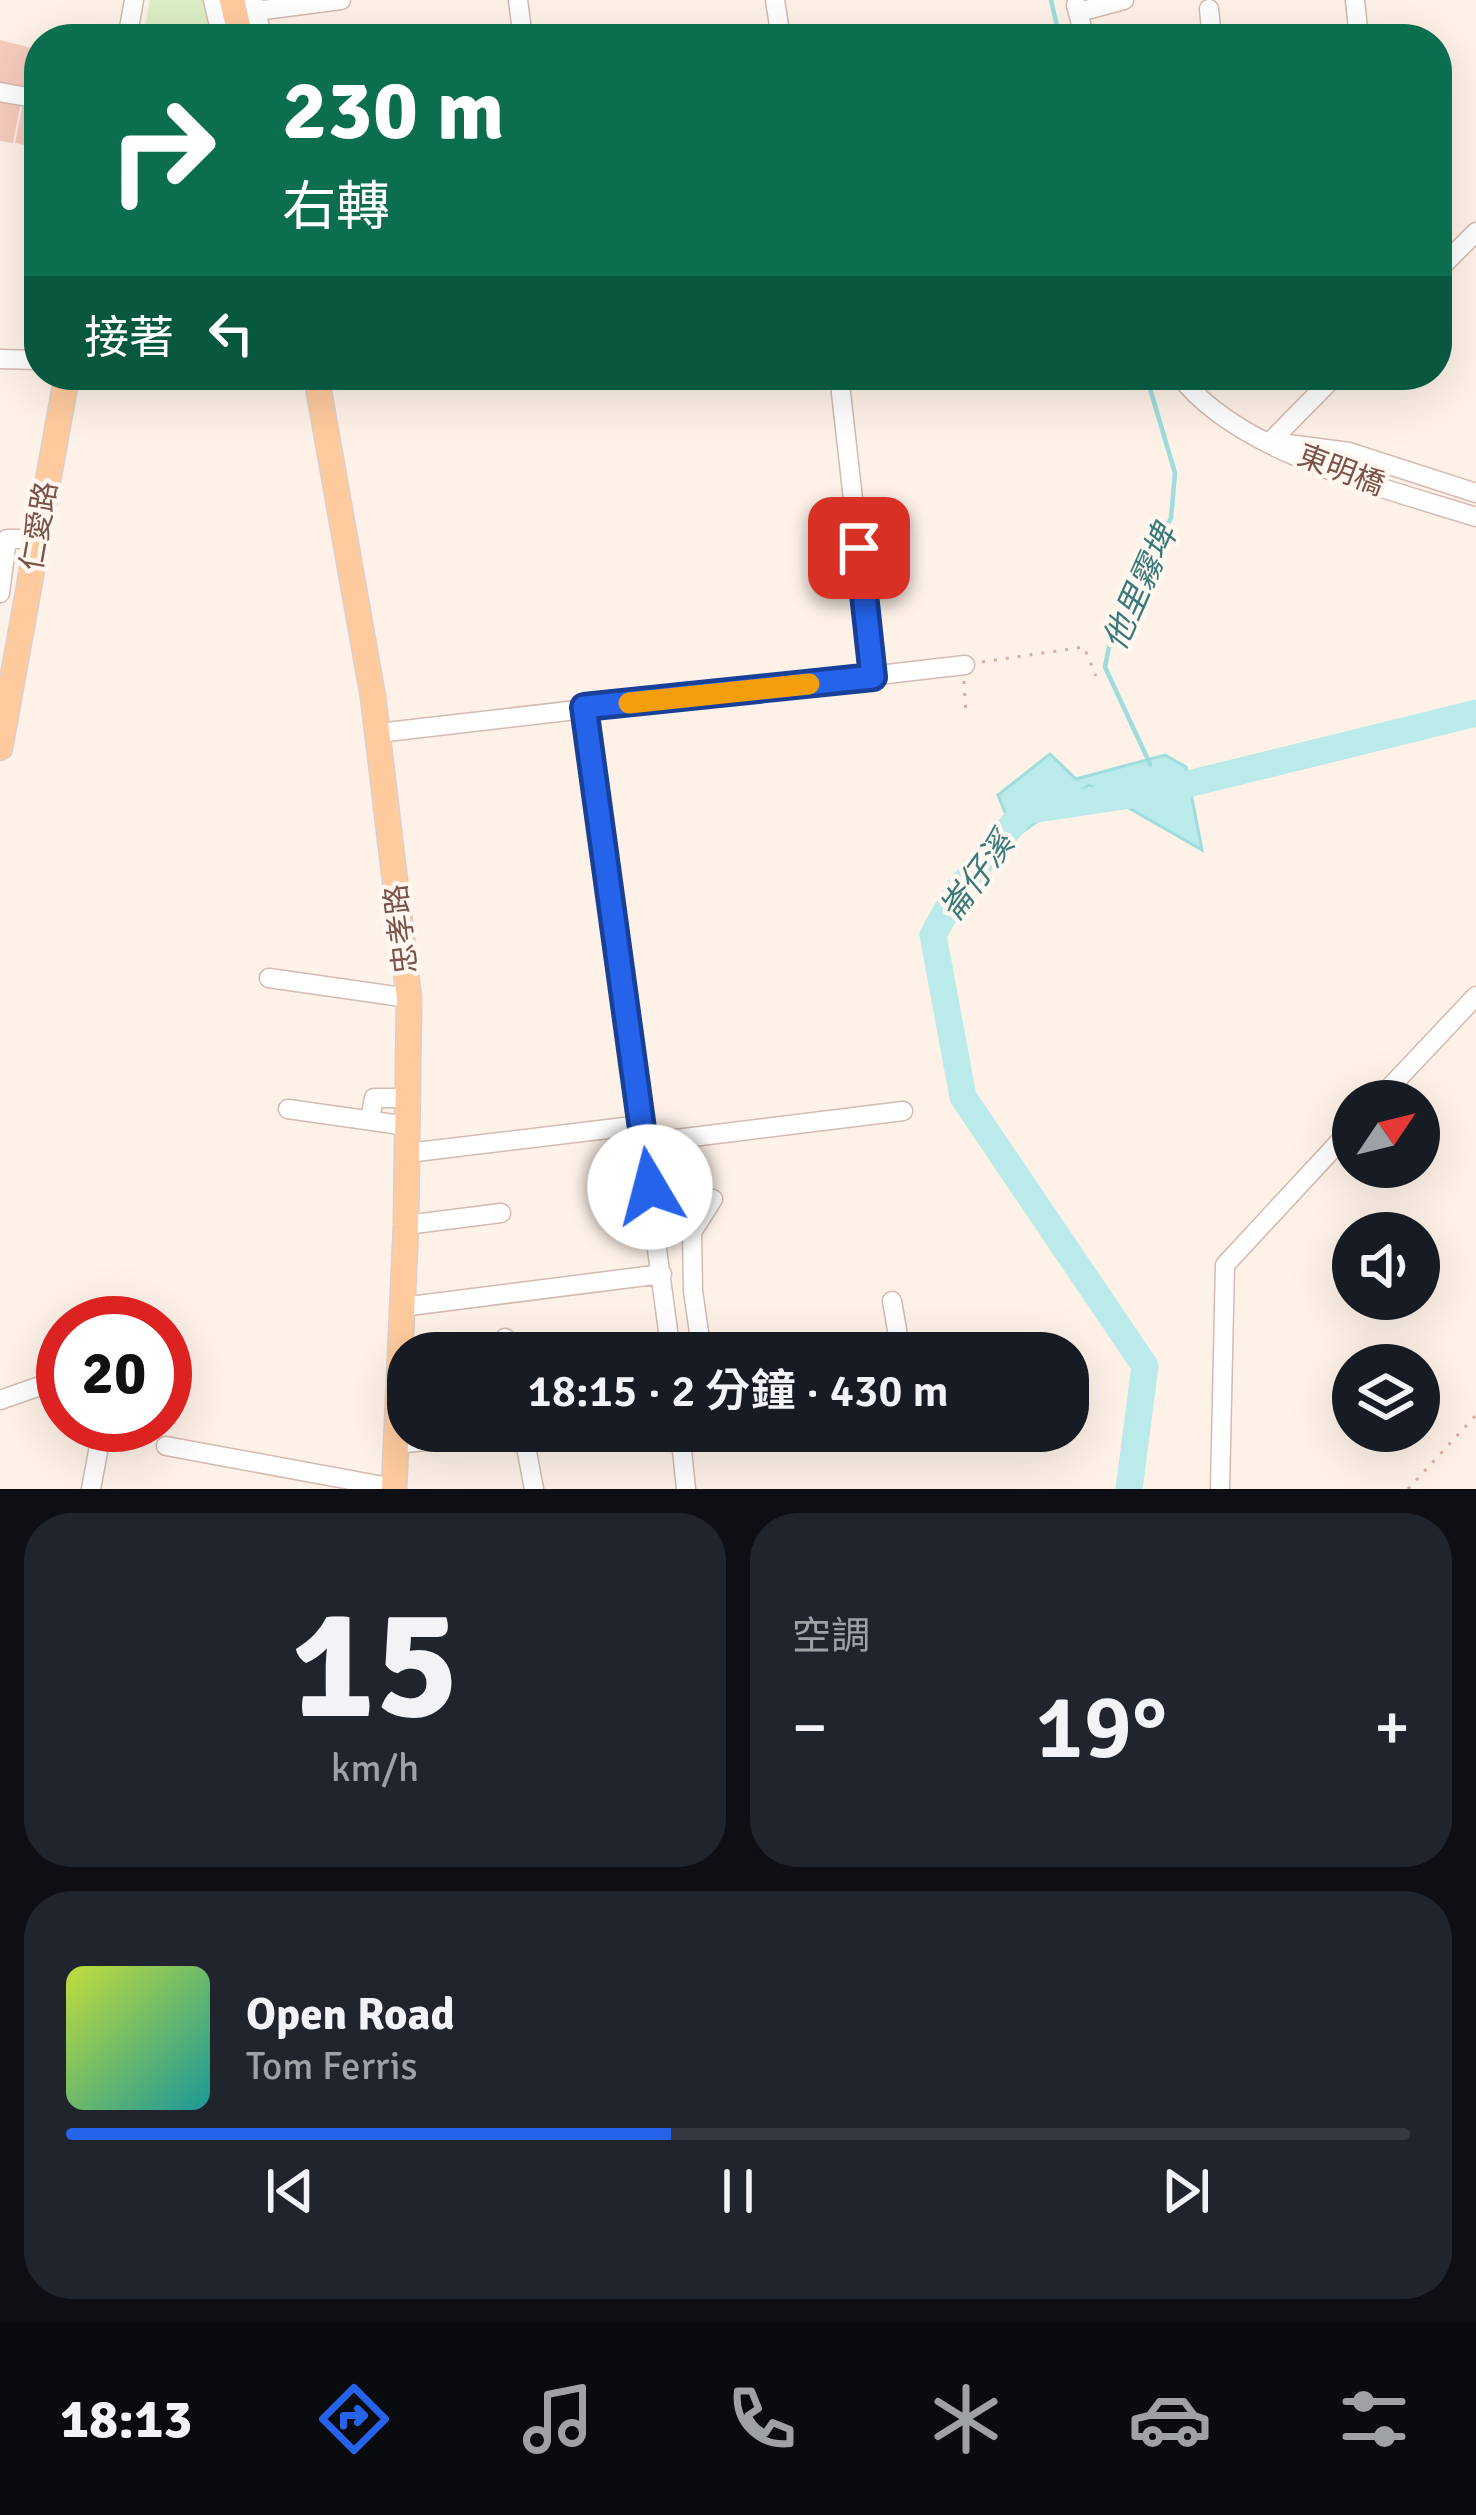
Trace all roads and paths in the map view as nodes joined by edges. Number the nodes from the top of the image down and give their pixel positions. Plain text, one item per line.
1 (341, 0) edge
2 (1124, 0) edge
3 (255, 5) edge
4 (1077, 6) edge
5 (1208, 9) dead end
6 (1210, 24) edge
7 (1476, 232) edge
8 (1452, 256) edge
9 (65, 390) edge
10 (319, 390) edge
11 (841, 390) edge
12 (1190, 390) edge
13 (1321, 390) edge
14 (1271, 441) junction
15 (1476, 494) edge
16 (1476, 517) edge
17 (37, 539) junction
18 (0, 593) edge
19 (965, 665) junction
20 (1096, 676) dead end
21 (873, 677) junction
22 (584, 707) junction
23 (966, 715) dead end
24 (378, 733) junction
25 (0, 748) edge
26 (269, 978) dead end
27 (1476, 996) edge
28 (409, 998) junction
29 (1397, 1080) edge
30 (408, 1098) junction
31 (288, 1108) dead end
32 (903, 1111) dead end
33 (371, 1114) dead end
34 (408, 1126) junction
35 (642, 1134) junction
36 (1332, 1150) edge
37 (408, 1153) junction
38 (713, 1198) dead end
39 (501, 1213) dead end
40 (406, 1225) junction
41 (662, 1274) junction
42 (892, 1301) dead end
43 (402, 1307) junction
44 (401, 1332) edge
45 (669, 1332) edge
46 (699, 1332) edge
47 (897, 1332) edge
48 (36, 1387) edge
49 (0, 1400) edge
50 (1476, 1414) edge
51 (192, 1451) edge
52 (98, 1452) edge
53 (396, 1452) edge
54 (523, 1452) edge
55 (682, 1452) edge
56 (91, 1489) edge
57 (394, 1489) edge
58 (534, 1489) edge
59 (686, 1489) edge
60 (1220, 1489) edge
61 (1408, 1489) edge

1 - 3 street
2 - 4 street
5 - 6 street
7 - 8 street
9 - 17 main road, 仁愛路
10 - 24 main road, 忠孝路
11 - 21 street
12 - 14 street
13 - 14 street
14 - 15 street, 東明橋
14 - 16 street, 東明橋
17 - 18 street
17 - 25 main road, 仁愛路
19 - 20 path
19 - 21 street
19 - 23 path
21 - 22 street
22 - 24 street
22 - 35 street
24 - 28 main road, 忠孝路
26 - 28 street
27 - 29 street
28 - 30 main road, 忠孝路
30 - 33 street
30 - 34 main road, 忠孝路
31 - 34 street
32 - 35 street
34 - 37 main road, 忠孝路
35 - 37 street
35 - 41 street
36 - 60 street
37 - 40 main road, 忠孝路
38 - 46 street
39 - 40 street
40 - 43 main road, 忠孝路
41 - 43 street
41 - 45 street
42 - 47 street
43 - 44 main road, 忠孝路
48 - 49 street
50 - 61 path
51 - 57 street, 忠孝路
52 - 56 street
53 - 57 main road, 忠孝路
54 - 58 street
55 - 59 street

